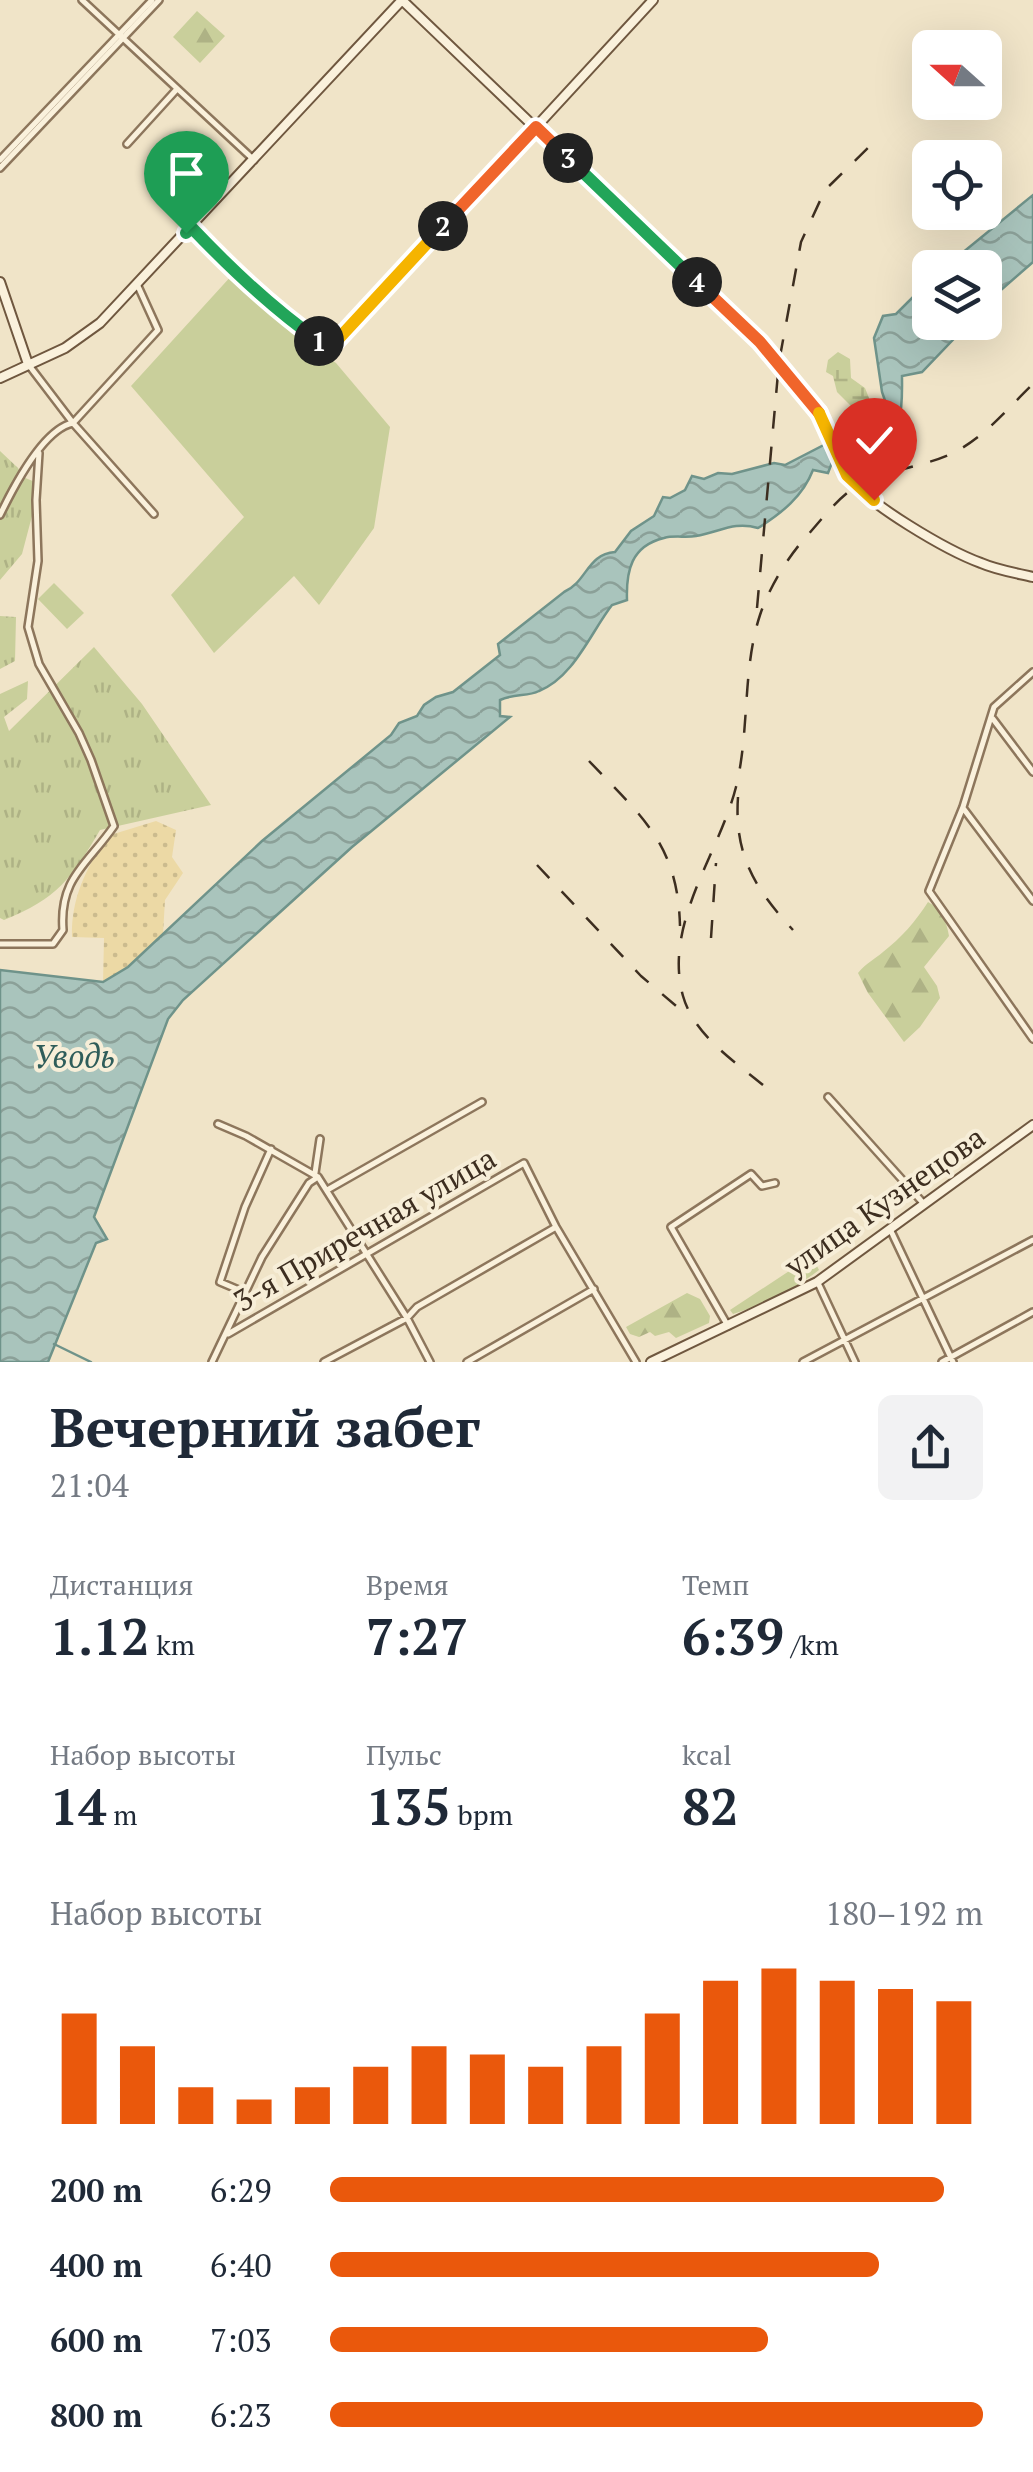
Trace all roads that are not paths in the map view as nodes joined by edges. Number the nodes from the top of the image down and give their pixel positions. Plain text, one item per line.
1 (82, 0) edge
2 (156, 0) edge
3 (402, 0) edge
4 (654, 0) edge
5 (121, 38) junction
6 (177, 90) junction
7 (536, 127) junction
8 (127, 144) dead end
9 (0, 160) edge
10 (254, 160) junction
11 (0, 168) edge
12 (192, 228) junction
13 (0, 282) edge
14 (137, 284) junction
15 (2, 293) edge
16 (28, 364) junction
17 (0, 378) edge
18 (73, 423) junction
19 (40, 453) junction
20 (154, 514) dead end
21 (0, 515) edge
22 (1033, 577) edge
23 (1033, 672) edge
24 (993, 719) junction
25 (1033, 772) edge
26 (963, 808) junction
27 (1033, 902) edge
28 (0, 944) edge
29 (1033, 1039) edge
30 (828, 1097) dead end
31 (482, 1102) dead end
32 (218, 1124) dead end
33 (1033, 1125) edge
34 (320, 1139) dead end
35 (272, 1149) junction
36 (316, 1175) junction
37 (774, 1183) dead end
38 (329, 1189) junction
39 (924, 1204) junction
40 (556, 1227) junction
41 (890, 1229) junction
42 (1033, 1240) edge
43 (369, 1255) junction
44 (817, 1282) junction
45 (594, 1289) junction
46 (246, 1293) junction
47 (926, 1299) junction
48 (1033, 1312) edge
49 (408, 1318) junction
50 (728, 1326) junction
51 (228, 1334) junction
52 (846, 1339) junction
53 (674, 1357) edge
54 (952, 1360) edge
55 (212, 1362) edge
56 (324, 1362) edge
57 (430, 1362) edge
58 (468, 1362) edge
59 (636, 1362) edge
60 (651, 1362) edge
61 (803, 1362) edge
62 (855, 1362) edge
63 (942, 1362) edge

1 - 5 street
2 - 5 street
3 - 7 main road
3 - 10 main road
4 - 7 main road
5 - 6 street
5 - 9 street
5 - 11 street
6 - 8 street
6 - 10 street
7 - 12 street
7 - 22 main road
10 - 12 main road
12 - 14 main road
13 - 15 main road
14 - 16 main road
14 - 18 street
15 - 16 main road
16 - 17 main road
16 - 18 street
18 - 19 street
18 - 20 street
19 - 21 street
19 - 28 street
23 - 24 street
24 - 25 street
24 - 26 street
26 - 27 street
26 - 29 street
30 - 39 street
31 - 38 street
32 - 35 street
33 - 39 main road, улица Кузнецова
34 - 36 street
35 - 36 street
35 - 46 street
36 - 38 street
36 - 46 street
37 - 50 street
38 - 43 street
39 - 41 main road, улица Кузнецова
40 - 43 street, 3-я Приречная улица
40 - 45 street
40 - 49 street
41 - 44 main road, улица Кузнецова
41 - 47 street
42 - 47 street
43 - 49 street
43 - 51 street, 3-я Приречная улица
44 - 50 main road, улица Кузнецова
44 - 52 street
45 - 58 street
45 - 59 street
46 - 51 street
47 - 52 street
47 - 54 street
48 - 54 street
49 - 56 street
49 - 57 street
50 - 53 main road, улица Кузнецова
51 - 55 street
52 - 61 street
52 - 62 street
53 - 60 main road, улица Кузнецова
54 - 63 street

